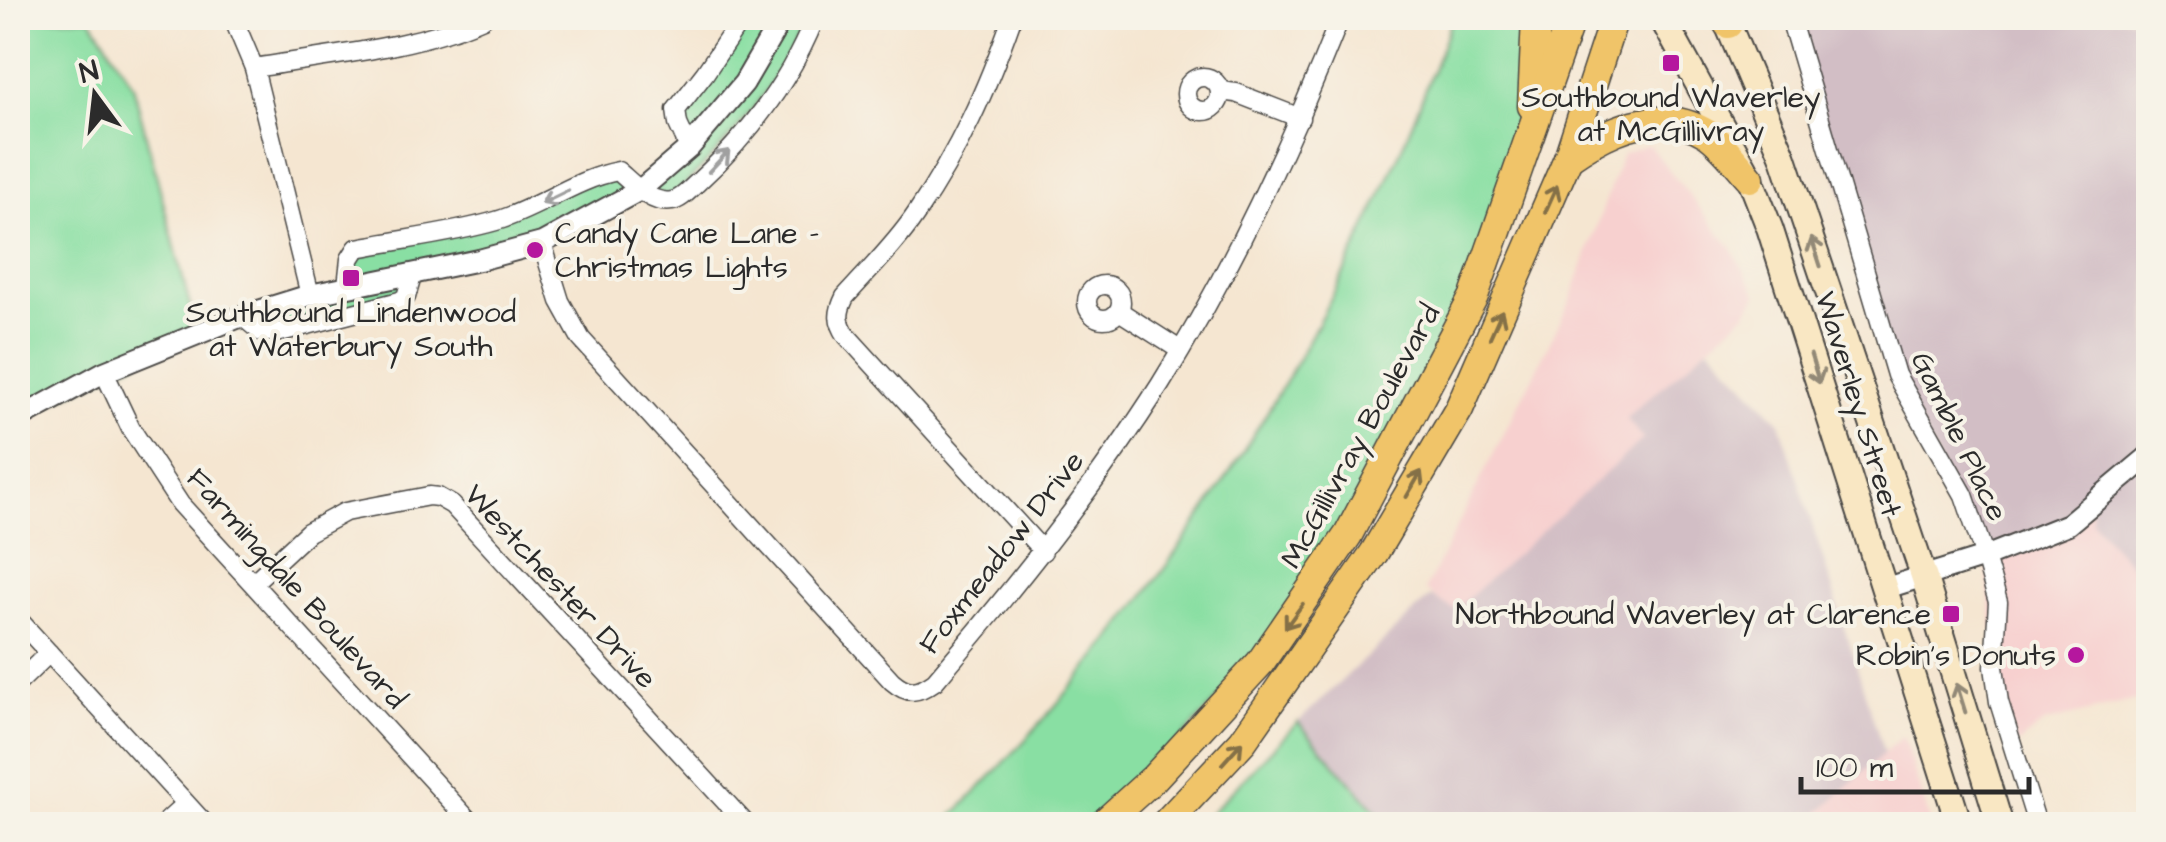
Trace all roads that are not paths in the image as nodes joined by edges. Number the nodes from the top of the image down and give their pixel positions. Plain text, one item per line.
1 (233, 18) edge
2 (483, 18) edge
3 (742, 18) edge
4 (782, 18) edge
5 (815, 18) edge
6 (1012, 18) edge
7 (1340, 18) edge
8 (1536, 18) edge
9 (1571, 18) edge
10 (1614, 18) edge
11 (1662, 18) edge
12 (1790, 18) edge
13 (1726, 20) edge
14 (254, 68) junction
15 (1220, 92) dead end
16 (1300, 118) junction
17 (1530, 142) junction
18 (688, 148) junction
19 (1568, 158) junction
20 (1750, 178) junction
21 (640, 190) junction
22 (542, 242) junction
23 (413, 273) junction
24 (347, 286) junction
25 (310, 295) junction
26 (1119, 311) dead end
27 (242, 316) junction
28 (1180, 350) junction
29 (104, 372) junction
30 (18, 419) edge
31 (2148, 457) edge
32 (1043, 551) junction
33 (1986, 558) junction
34 (1924, 577) junction
35 (253, 583) junction
36 (1883, 589) junction
37 (18, 619) edge
38 (49, 653) junction
39 (18, 683) edge
40 (186, 804) junction
41 (164, 824) edge
42 (205, 824) edge
43 (472, 824) edge
44 (746, 824) edge
45 (1103, 824) edge
46 (1166, 824) edge
47 (1959, 824) edge
48 (2000, 824) edge
49 (2037, 824) edge

1 - 14 street
2 - 14 street
3 - 18 street
4 - 18 street
21 -> 5 street
6 - 32 street
7 - 16 street, Foxmeadow Drive
8 - 17 main road
9 - 17 main road, McGillivray Boulevard
10 - 19 main road
11 - 20 main road, Waverley Street
12 - 33 street, Gamble Place
34 -> 13 main road, Waverley Street
14 - 25 street
15 - 16 street
16 - 28 street, Foxmeadow Drive
17 -> 45 main road, McGillivray Boulevard
18 - 21 street
19 - 20 main road
46 -> 19 main road
20 -> 36 main road, Waverley Street
21 - 22 street
21 -> 24 street
22 - 23 street
22 - 32 street, Foxmeadow Drive
23 - 24 street
23 - 27 street
24 - 25 street
25 - 27 street
26 - 28 street
27 - 29 street
28 - 32 street, Foxmeadow Drive
29 - 30 street
29 - 35 street, Farmingdale Boulevard
31 - 33 street
33 - 34 street
33 - 49 street, Gamble Place
34 - 36 street
48 -> 34 main road, Waverley Street
35 - 43 street, Farmingdale Boulevard
35 - 44 street, Westchester Drive
36 - 47 main road, Waverley Street
37 - 38 street
38 - 39 street
38 - 40 street
40 - 41 street
40 - 42 street

